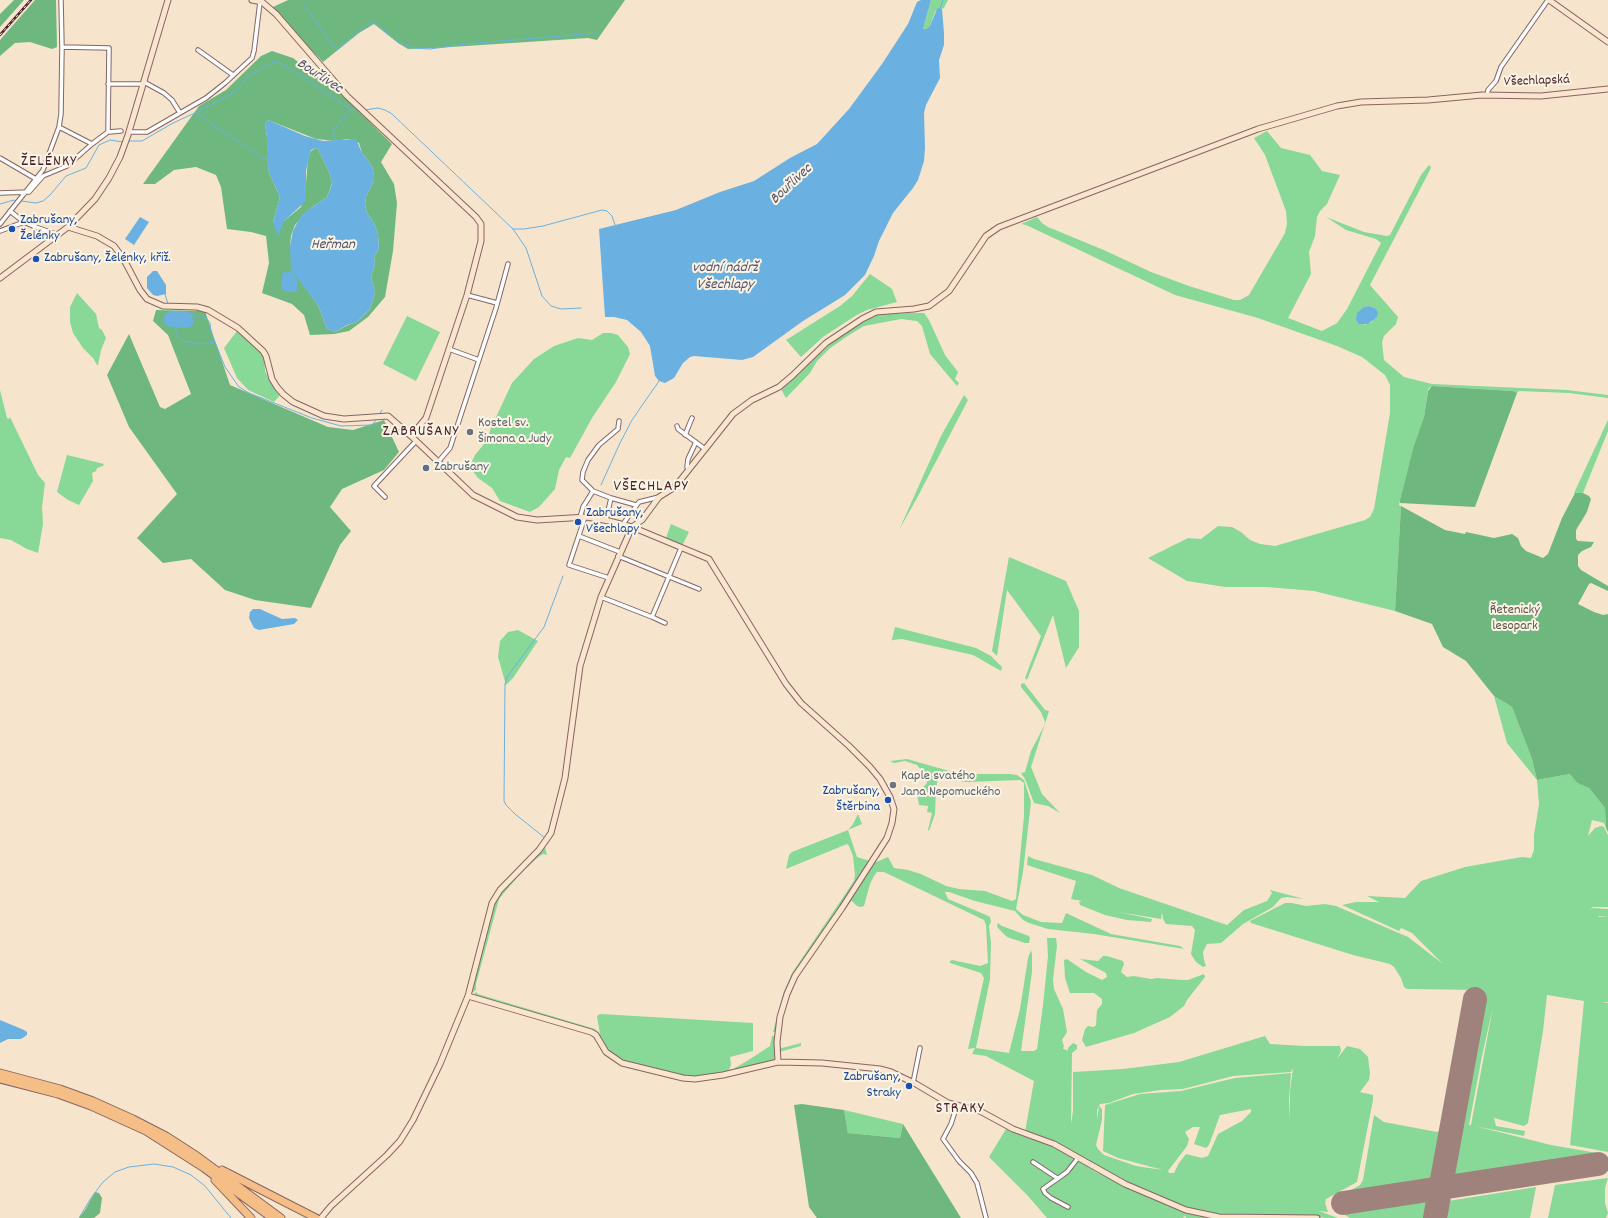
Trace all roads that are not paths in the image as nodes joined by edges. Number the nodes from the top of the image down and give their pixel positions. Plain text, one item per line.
1 (61, 0) edge
2 (168, 0) edge
3 (252, 0) edge
4 (1548, 0) edge
5 (260, 2) junction
6 (1608, 42) edge
7 (62, 47) junction
8 (198, 50) dead end
9 (233, 75) junction
10 (144, 83) junction
11 (108, 84) junction
12 (1608, 89) edge
13 (1487, 95) junction
14 (180, 113) junction
15 (59, 127) junction
16 (121, 131) dead end
17 (108, 132) junction
18 (129, 134) junction
19 (92, 144) junction
20 (0, 158) edge
21 (36, 179) junction
22 (25, 191) junction
23 (0, 193) edge
24 (10, 210) junction
25 (24, 222) junction
26 (0, 224) edge
27 (68, 226) junction
28 (0, 231) edge
29 (58, 235) junction
30 (508, 264) dead end
31 (0, 278) edge
32 (467, 295) junction
33 (497, 303) junction
34 (449, 349) junction
35 (479, 360) junction
36 (692, 418) dead end
37 (619, 421) dead end
38 (677, 426) dead end
39 (685, 434) junction
40 (411, 436) junction
41 (416, 441) junction
42 (696, 442) junction
43 (705, 449) junction
44 (438, 462) junction
45 (689, 470) junction
46 (593, 491) junction
47 (385, 497) dead end
48 (659, 497) junction
49 (611, 498) junction
50 (636, 505) junction
51 (582, 518) junction
52 (606, 520) junction
53 (623, 524) junction
54 (632, 527) junction
55 (580, 536) junction
56 (681, 548) junction
57 (619, 554) junction
58 (669, 577) junction
59 (609, 578) junction
60 (699, 589) dead end
61 (601, 597) junction
62 (652, 617) junction
63 (665, 623) dead end
64 (468, 996) junction
65 (920, 1048) dead end
66 (778, 1062) junction
67 (0, 1073) edge
68 (0, 1079) edge
69 (913, 1083) junction
70 (957, 1105) junction
71 (1078, 1158) junction
72 (202, 1159) junction
73 (1033, 1162) dead end
74 (204, 1168) junction
75 (1057, 1178) junction
76 (1068, 1207) dead end
77 (251, 1218) edge
78 (272, 1218) edge
79 (281, 1218) edge
80 (316, 1218) edge
81 (320, 1218) edge
82 (986, 1218) edge
83 (1317, 1218) edge

1 - 7 street
2 - 10 street
3 - 5 street
4 - 6 street
4 - 13 street
5 - 9 street
5 - 32 street
7 - 11 street
7 - 15 street
8 - 9 street
9 - 14 street
10 - 11 street
10 - 14 street
10 - 18 street
11 - 17 street
12 - 13 street, Všechlapská
13 - 43 street, Všechlapská
14 - 18 street
15 - 19 street
15 - 21 street
16 - 17 street
17 - 19 street
18 - 27 street
19 - 22 street
20 - 21 street
21 - 22 street
22 - 23 street
22 - 24 street
24 - 25 street
24 - 26 street
25 - 28 street
25 - 29 street
27 - 29 street
27 - 40 street
29 - 31 street
30 - 33 street
32 - 33 street
32 - 34 street
33 - 35 street
34 - 35 street
34 - 40 street
35 - 44 street
36 - 39 street
37 - 46 street
38 - 39 street
39 - 42 street
40 - 41 street
41 - 44 street
41 - 47 street
42 - 43 street
42 - 45 street
43 - 45 street, Všechlapská
44 - 51 street
45 - 48 street, Všechlapská
46 - 49 street
46 - 51 street
48 - 50 street
48 - 54 street
49 - 50 street
49 - 52 street
50 - 53 street
51 - 52 street
51 - 55 street
52 - 53 street
53 - 54 street
54 - 56 street
54 - 57 street
55 - 57 street
55 - 59 street
56 - 58 street
56 - 66 street
57 - 58 street
57 - 59 street
58 - 60 street
58 - 62 street
59 - 61 street
61 - 62 street
61 - 64 street
62 - 63 street
64 - 66 street
64 - 81 street
65 - 69 street
66 - 69 street
67 - 72 highway
68 - 74 highway
69 - 70 street
70 - 71 street
70 - 82 street
71 - 75 street
71 - 83 street
72 - 79 highway
72 - 80 highway
73 - 75 street
74 - 77 highway
74 - 78 highway
75 - 76 street

